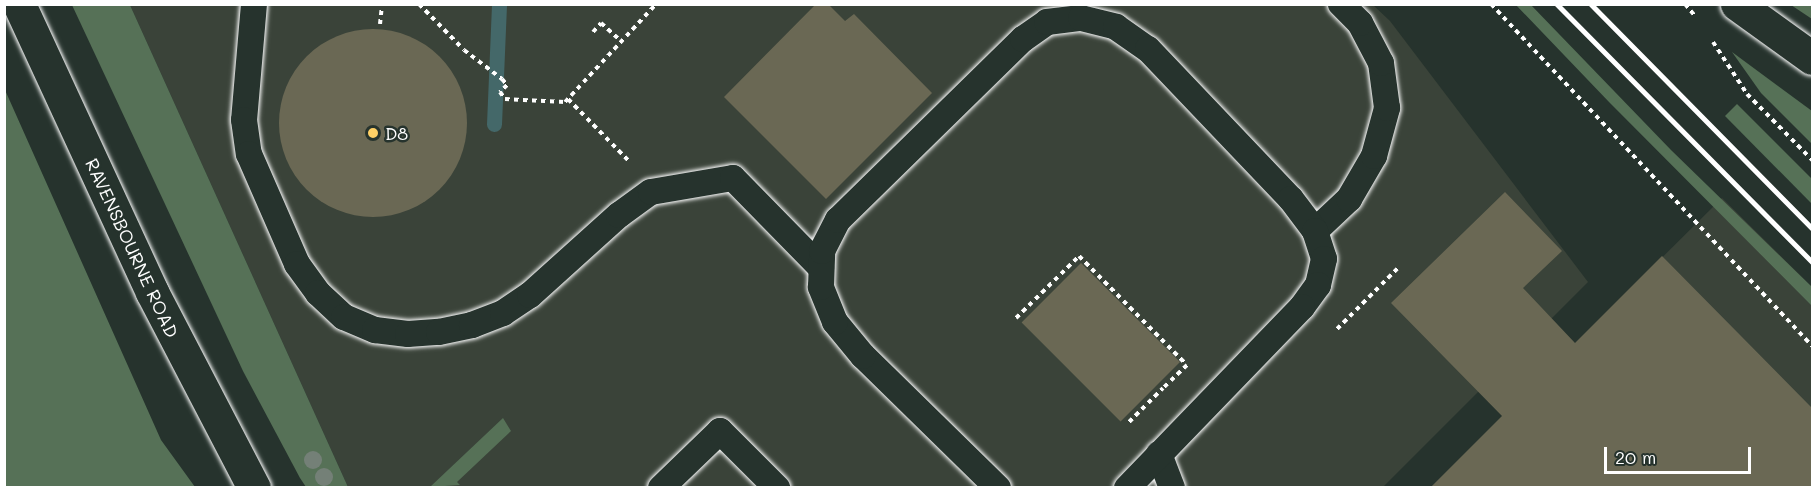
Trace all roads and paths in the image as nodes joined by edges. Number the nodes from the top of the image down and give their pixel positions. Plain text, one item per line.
1 (19, 4) edge
2 (254, 4) edge
3 (382, 4) edge
4 (419, 4) edge
5 (656, 4) edge
6 (1341, 4) edge
7 (1491, 4) edge
8 (1685, 4) edge
9 (1737, 4) edge
10 (1696, 18) dead end
11 (380, 24) dead end
12 (592, 32) dead end
13 (1709, 37) dead end
14 (622, 42) junction
15 (1812, 58) edge
16 (568, 99) junction
17 (1812, 160) edge
18 (661, 190) junction
19 (1315, 231) junction
20 (821, 268) junction
21 (1016, 318) dead end
22 (1812, 346) edge
23 (1163, 388) junction
24 (1172, 392) dead end
25 (1129, 422) dead end
26 (1159, 454) junction
27 (661, 487) edge
28 (254, 488) edge
29 (777, 488) edge
30 (998, 488) edge
31 (1126, 488) edge
32 (1172, 488) edge

1 - 28 main road, RAVENSBOURNE ROAD
2 - 18 lane
3 - 11 path
4 - 16 path
5 - 14 path
6 - 19 lane
7 - 22 path
8 - 10 path
9 - 15 main road
12 - 14 path
13 - 17 path
14 - 16 path
16 - 18 path
18 - 20 lane
19 - 20 lane
19 - 26 lane
20 - 30 lane
21 - 23 path
23 - 24 path
23 - 25 path
26 - 31 lane
26 - 32 lane
27 - 29 lane

